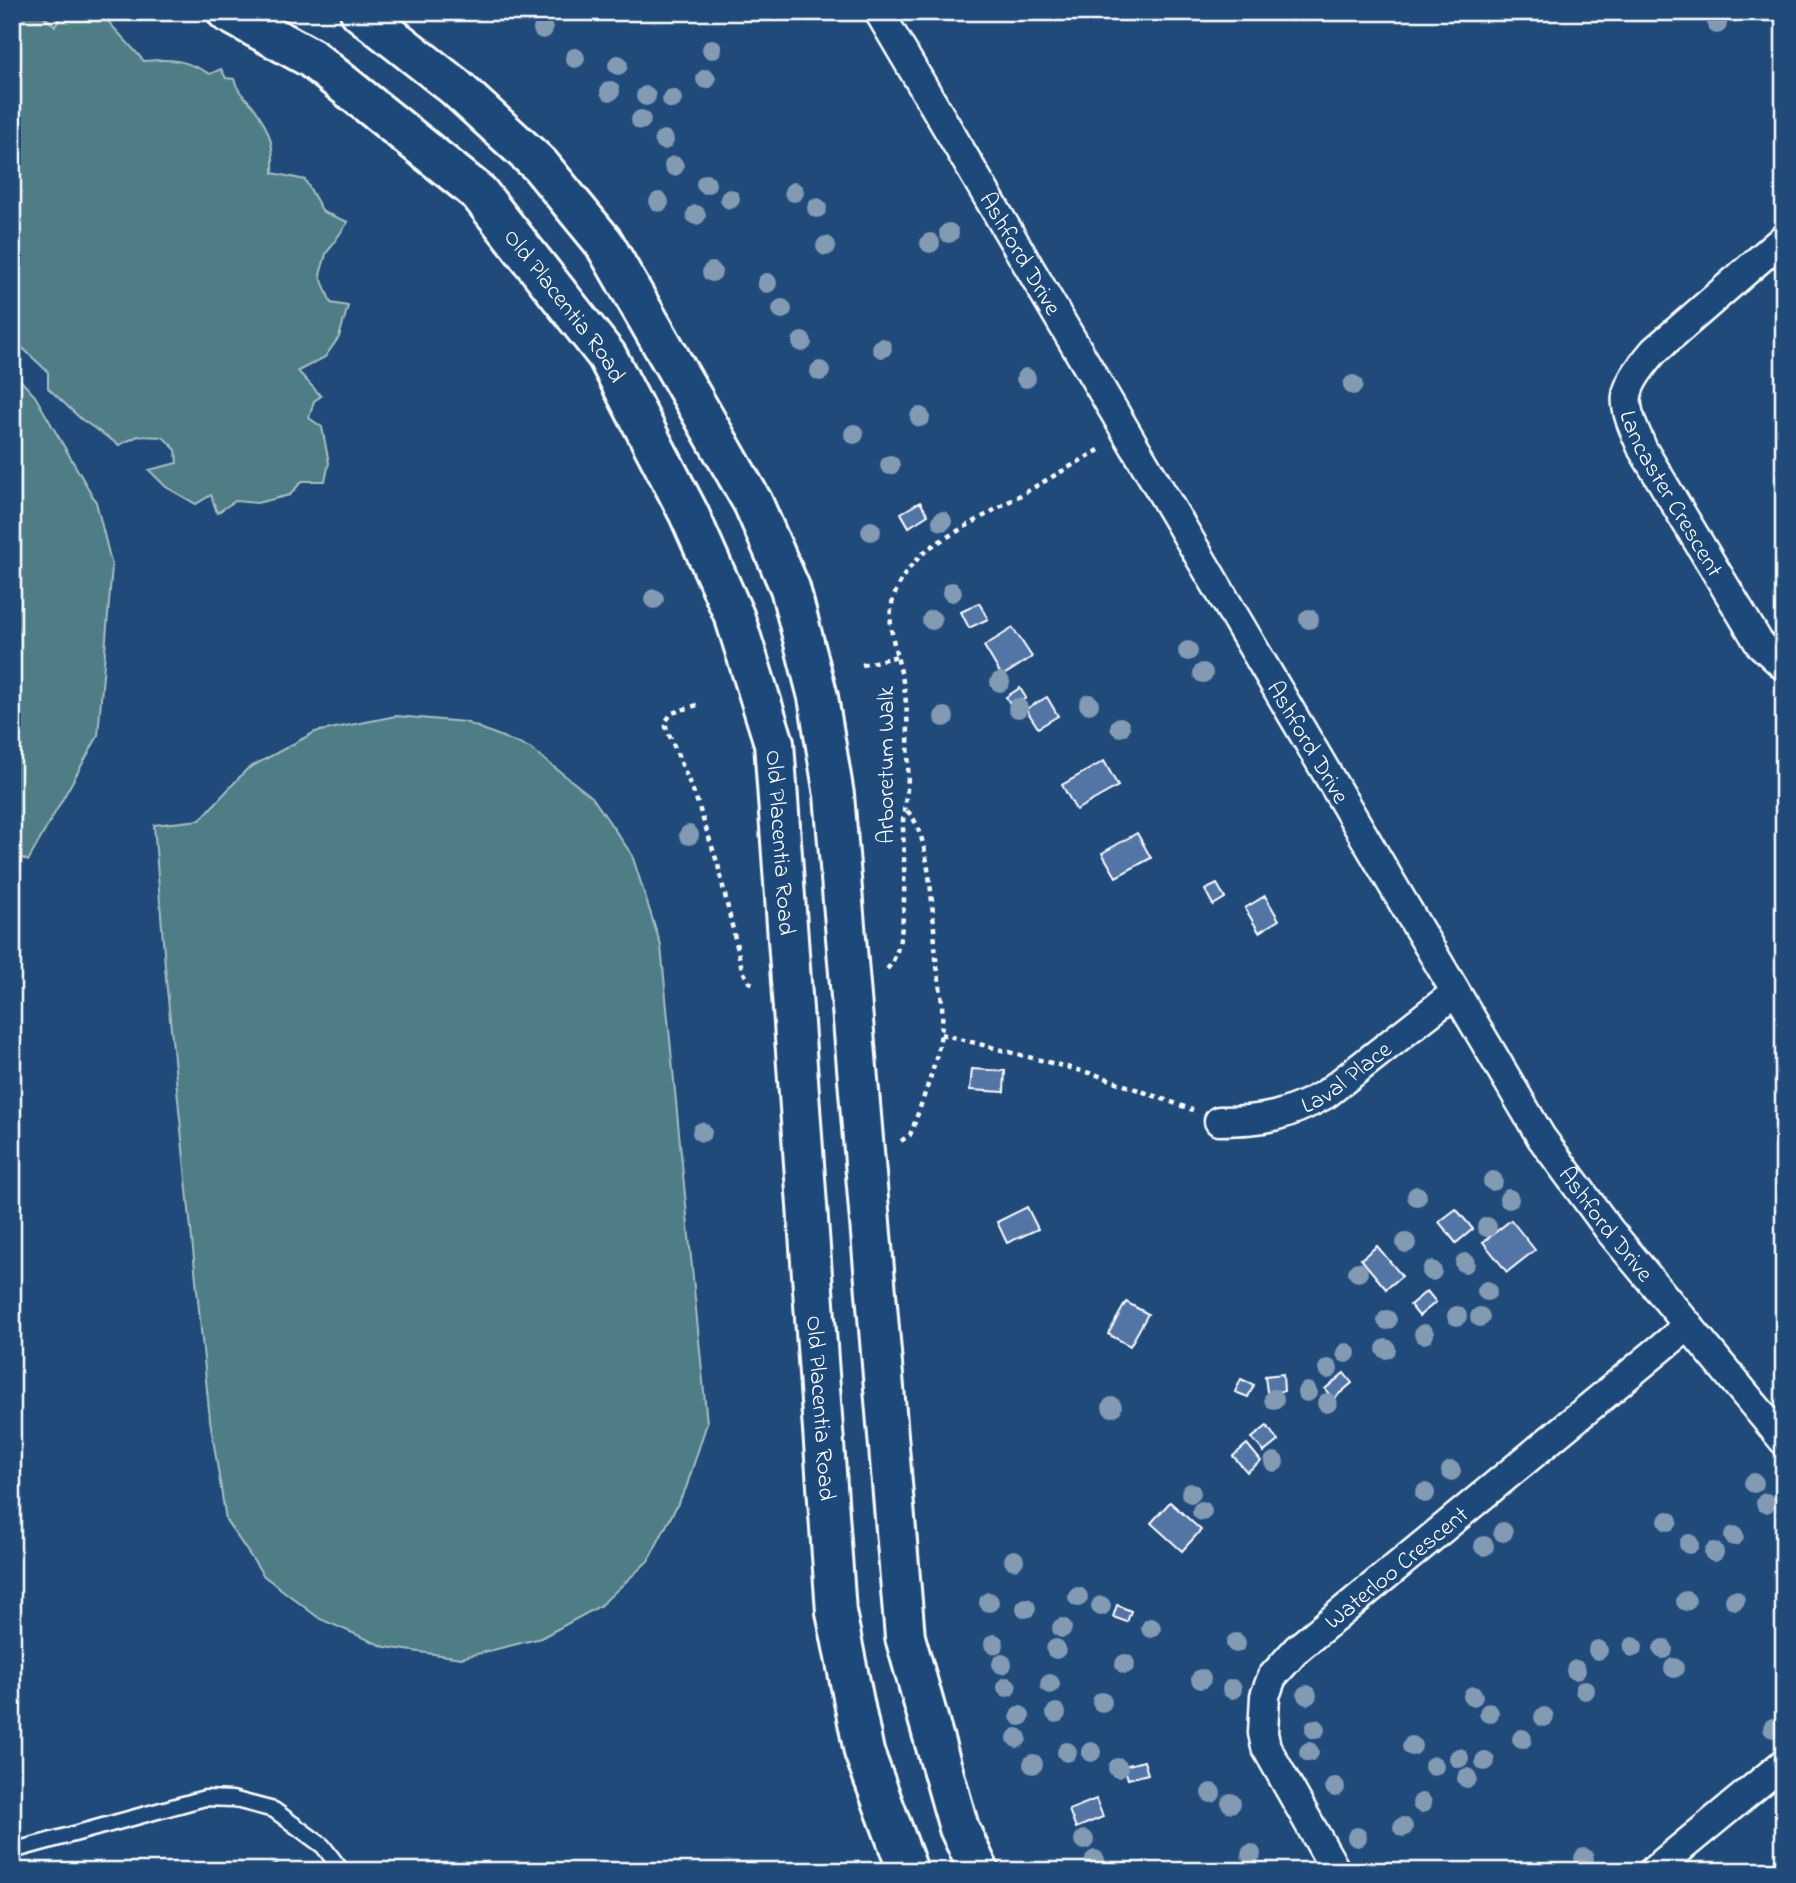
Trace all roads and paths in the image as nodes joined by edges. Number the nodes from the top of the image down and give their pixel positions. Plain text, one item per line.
1 (227, 12) edge
2 (360, 12) edge
3 (879, 12) edge
4 (1784, 238) edge
5 (1099, 450) dead end
6 (898, 656) junction
7 (862, 665) dead end
8 (1784, 666) edge
9 (697, 705) dead end
10 (905, 808) junction
11 (880, 972) dead end
12 (762, 985) dead end
13 (1455, 993) junction
14 (941, 1034) junction
15 (1219, 1121) joint
16 (893, 1142) dead end
17 (1689, 1325) junction
18 (1784, 1441) edge
19 (1784, 1763) edge
20 (12, 1851) edge
21 (342, 1871) edge
22 (908, 1871) edge
23 (979, 1871) edge
24 (1336, 1871) edge
25 (1653, 1871) edge

1 - 22 main road, Old Placentia Road
2 - 23 main road
3 - 13 street, Ashford Drive
4 - 8 street, Lancaster Crescent
5 - 6 path, Arboretum Walk
6 - 7 path
6 - 10 path, Arboretum Walk
9 - 12 path
10 - 11 path, Arboretum Walk
10 - 14 path
13 - 15 street, Laval Place
13 - 17 street, Ashford Drive
14 - 15 path
14 - 16 path
17 - 18 street, Ashford Drive
17 - 24 street, Waterloo Crescent
19 - 25 street
20 - 21 lane

